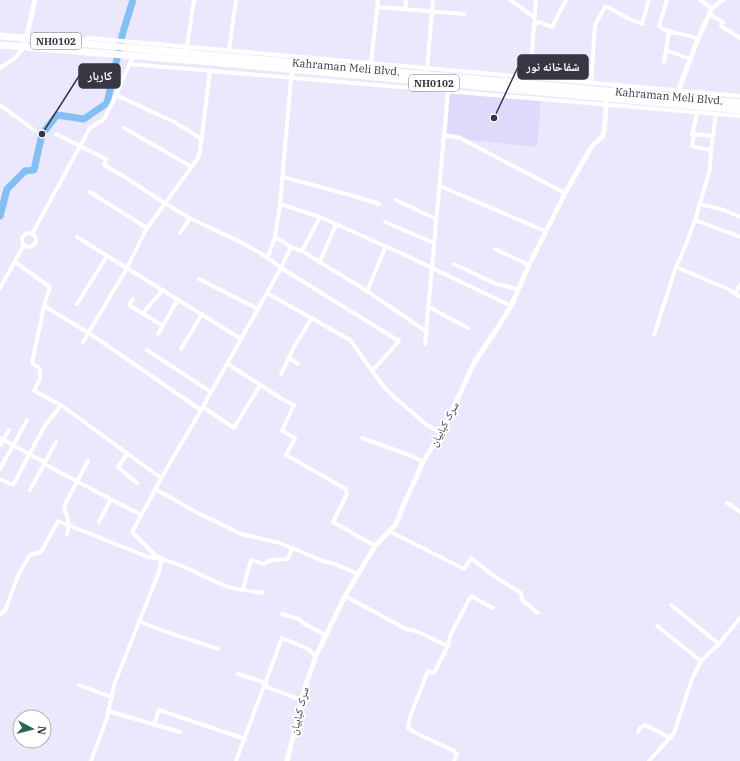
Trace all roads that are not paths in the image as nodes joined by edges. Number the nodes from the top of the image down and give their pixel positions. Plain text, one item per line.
1 (35, 0) edge
2 (194, 0) edge
3 (236, 0) edge
4 (378, 0) edge
5 (406, 0) edge
6 (433, 0) edge
7 (510, 0) edge
8 (536, 0) edge
9 (566, 0) edge
10 (650, 0) edge
11 (667, 0) edge
12 (700, 0) edge
13 (723, 0) edge
14 (378, 7) junction
15 (712, 8) junction
16 (405, 9) junction
17 (432, 12) junction
18 (464, 14) dead end
19 (709, 14) junction
20 (534, 17) junction
21 (534, 26) junction
22 (668, 32) junction
23 (0, 36) edge
24 (740, 38) edge
25 (25, 39) junction
26 (698, 39) junction
27 (0, 44) edge
28 (24, 47) junction
29 (111, 47) junction
30 (186, 50) junction
31 (229, 50) junction
32 (666, 50) junction
33 (131, 53) junction
34 (690, 59) junction
35 (293, 62) junction
36 (664, 62) dead end
37 (372, 63) junction
38 (130, 64) junction
39 (0, 68) edge
40 (210, 70) junction
41 (291, 74) junction
42 (530, 77) junction
43 (426, 78) junction
44 (591, 83) junction
45 (448, 90) junction
46 (678, 90) junction
47 (116, 95) junction
48 (740, 96) edge
49 (607, 97) junction
50 (740, 103) edge
51 (0, 106) edge
52 (740, 110) edge
53 (697, 112) junction
54 (716, 114) junction
55 (740, 116) edge
56 (124, 128) dead end
57 (34, 130) dead end
58 (56, 134) dead end
59 (694, 134) junction
60 (445, 135) junction
61 (713, 136) junction
62 (202, 139) junction
63 (80, 146) junction
64 (711, 150) junction
65 (192, 167) junction
66 (282, 177) junction
67 (440, 186) junction
68 (90, 192) dead end
69 (565, 192) junction
70 (396, 200) dead end
71 (165, 204) junction
72 (280, 204) junction
73 (379, 204) dead end
74 (700, 204) junction
75 (320, 217) junction
76 (740, 217) edge
77 (190, 218) junction
78 (436, 219) junction
79 (695, 220) junction
80 (385, 222) dead end
81 (336, 225) junction
82 (147, 228) junction
83 (545, 231) junction
84 (180, 233) dead end
85 (32, 234) junction
86 (77, 237) dead end
87 (275, 237) junction
88 (740, 237) edge
89 (434, 243) junction
90 (24, 245) junction
91 (386, 246) junction
92 (291, 247) junction
93 (494, 249) dead end
94 (302, 251) junction
95 (106, 256) junction
96 (268, 257) junction
97 (15, 262) junction
98 (319, 262) junction
99 (454, 264) dead end
100 (529, 265) junction
101 (676, 267) junction
102 (127, 268) junction
103 (281, 268) junction
104 (432, 269) junction
105 (200, 279) dead end
106 (740, 285) edge
107 (0, 288) edge
108 (163, 290) junction
109 (518, 290) junction
110 (366, 291) junction
111 (267, 293) junction
112 (735, 293) junction
113 (740, 297) edge
114 (133, 299) dead end
115 (178, 299) junction
116 (77, 304) dead end
117 (44, 306) junction
118 (511, 306) junction
119 (429, 307) junction
120 (258, 309) junction
121 (142, 314) junction
122 (202, 314) junction
123 (312, 318) junction
124 (163, 326) junction
125 (468, 328) dead end
126 (426, 332) junction
127 (88, 333) junction
128 (158, 334) dead end
129 (654, 335) dead end
130 (241, 339) junction
131 (83, 342) dead end
132 (425, 344) dead end
133 (181, 349) dead end
134 (147, 350) dead end
135 (289, 358) junction
136 (228, 364) junction
137 (298, 364) dead end
138 (373, 370) junction
139 (282, 374) dead end
140 (260, 385) junction
141 (211, 392) junction
142 (61, 405) junction
143 (202, 409) junction
144 (27, 420) dead end
145 (9, 430) dead end
146 (441, 433) junction
147 (362, 438) dead end
148 (2, 439) edge
149 (56, 442) dead end
150 (0, 445) edge
151 (13, 446) junction
152 (29, 454) junction
153 (128, 454) junction
154 (88, 461) dead end
155 (423, 462) junction
156 (44, 463) junction
157 (0, 469) edge
158 (161, 478) junction
159 (0, 479) edge
160 (77, 481) junction
161 (137, 483) dead end
162 (155, 489) junction
163 (30, 490) dead end
164 (111, 499) junction
165 (727, 503) dead end
166 (740, 512) edge
167 (142, 515) junction
168 (99, 522) dead end
169 (70, 525) junction
170 (389, 532) junction
171 (67, 534) dead end
172 (375, 546) junction
173 (292, 548) junction
174 (162, 558) junction
175 (358, 574) junction
176 (243, 589) junction
177 (263, 593) dead end
178 (345, 596) junction
179 (671, 605) dead end
180 (493, 608) dead end
181 (538, 613) dead end
182 (282, 614) dead end
183 (0, 615) edge
184 (740, 618) edge
185 (139, 622) junction
186 (657, 626) dead end
187 (326, 635) junction
188 (719, 644) junction
189 (448, 646) junction
190 (218, 650) dead end
191 (316, 656) junction
192 (701, 661) junction
193 (238, 674) dead end
194 (266, 684) junction
195 (79, 685) dead end
196 (111, 697) junction
197 (301, 700) junction
198 (108, 711) junction
199 (154, 724) junction
200 (180, 732) dead end
201 (638, 732) dead end
202 (670, 738) junction
203 (245, 739) junction
204 (91, 761) edge
205 (236, 761) edge
206 (286, 761) edge
207 (454, 761) edge
208 (649, 761) edge

1 - 25 street
2 - 30 street
3 - 31 street
4 - 14 street
5 - 16 street
6 - 17 street
7 - 20 street
8 - 20 street
9 - 21 street
10 - 44 street
11 - 22 street
12 - 15 street
13 - 15 street
14 - 16 street
14 - 37 street
15 - 19 street
16 - 17 street
17 - 18 street
17 - 43 street
19 - 24 street
19 - 26 street
20 - 21 street
21 - 42 street
22 - 26 street
22 - 32 street
23 - 25 highway, Kahraman Meli Blvd. / NH0102
25 - 28 street
25 - 29 highway, Kahraman Meli Blvd. / NH0102
26 - 34 street
27 - 28 highway, Kahraman Meli Blvd. / NH0102
28 - 29 highway, Kahraman Meli Blvd. / NH0102
28 - 39 street
29 - 30 street
29 - 33 highway, Kahraman Meli Blvd. / NH0102
30 - 31 street
30 - 33 highway, Kahraman Meli Blvd. / NH0102
30 - 35 highway, Kahraman Meli Blvd. / NH0102
31 - 37 street
32 - 34 street
32 - 36 street
33 - 38 street
33 - 41 highway, Kahraman Meli Blvd. / NH0102
34 - 46 street
35 - 41 street
35 - 43 highway, Kahraman Meli Blvd. / NH0102
37 - 43 street
38 - 40 street
38 - 47 street
40 - 41 street
40 - 62 street
41 - 43 highway, Kahraman Meli Blvd. / NH0102
41 - 66 street
42 - 43 street
42 - 44 street
43 - 45 street
43 - 49 highway, Kahraman Meli Blvd. / NH0102
44 - 46 street
45 - 49 street
45 - 60 street
46 - 48 street
47 - 62 street
47 - 63 street
49 - 50 highway, Kahraman Meli Blvd. / NH0102
49 - 52 highway, Kahraman Meli Blvd. / NH0102
49 - 53 street
49 - 69 street, سرک کبابیان
51 - 57 street
53 - 54 street
53 - 59 street
54 - 55 street
54 - 61 street
56 - 65 street
58 - 63 street
59 - 61 street
59 - 64 street
60 - 67 street
60 - 69 street
61 - 64 street
62 - 65 street
63 - 71 street
63 - 85 street
64 - 74 street
65 - 71 street
66 - 72 street
66 - 73 street
67 - 78 street
67 - 83 street
68 - 82 street
69 - 83 street, سرک کبابیان
70 - 78 street
71 - 77 street
71 - 82 street
72 - 75 street
72 - 87 street
74 - 76 street
74 - 79 street
75 - 81 street
75 - 94 street
77 - 84 street
77 - 96 street
78 - 89 street
79 - 88 street
79 - 101 street
80 - 89 street
81 - 91 street
81 - 98 street
82 - 102 street
83 - 100 street, سرک کبابیان
85 - 90 street
85 - 90 street
86 - 95 street
87 - 92 street
87 - 96 street
89 - 104 street
90 - 97 street
91 - 104 street
91 - 110 street
92 - 94 street
92 - 103 street
93 - 100 street
94 - 98 street
95 - 102 street
95 - 116 street
96 - 103 street
97 - 107 street
97 - 117 street
98 - 110 street
99 - 109 street
100 - 109 street, سرک کبابیان
101 - 112 street
101 - 129 street
102 - 108 street
102 - 127 street
103 - 111 street
103 - 138 street
104 - 118 street
104 - 119 street
105 - 120 street
106 - 112 street
108 - 115 street
108 - 121 street
109 - 118 street, سرک کبابیان
110 - 126 street
111 - 120 street
111 - 123 street
112 - 113 street
114 - 121 street
115 - 122 street
115 - 124 street
117 - 127 street
117 - 142 street
118 - 146 street, سرک کبابیان
119 - 125 street
119 - 126 street
120 - 130 street
121 - 124 street
122 - 130 street
122 - 133 street
123 - 135 street
123 - 138 street
124 - 128 street
126 - 132 street
127 - 131 street
127 - 143 street
130 - 136 street
134 - 141 street
135 - 137 street
135 - 139 street
136 - 140 street
136 - 141 street
138 - 146 street
140 - 143 street
140 - 172 street
141 - 143 street
142 - 152 street
142 - 153 street
143 - 158 street
144 - 151 street
145 - 148 street
146 - 155 street, سرک کبابیان
147 - 155 street
148 - 150 street
148 - 151 street
149 - 156 street
151 - 152 street
151 - 157 street
152 - 156 street
152 - 159 street
153 - 158 street
153 - 161 street
154 - 160 street
155 - 170 street, سرک کبابیان
156 - 160 street
156 - 163 street
158 - 162 street
160 - 164 street
160 - 169 street
162 - 167 street
162 - 173 street
164 - 167 street
164 - 168 street
165 - 166 street
167 - 174 street
169 - 171 street
169 - 174 street
169 - 183 street
170 - 172 street, سرک کبابیان
170 - 181 street
172 - 175 street, سرک کبابیان
173 - 175 street
173 - 176 street
174 - 176 street
174 - 185 street
175 - 178 street, سرک کبابیان
176 - 177 street
178 - 187 street, سرک کبابیان
178 - 189 street
179 - 188 street
180 - 189 street
182 - 187 street
184 - 188 street
185 - 190 street
185 - 196 street
186 - 192 street
187 - 191 street, سرک کبابیان
188 - 192 street
189 - 207 street
191 - 194 street
191 - 197 street, سرک کبابیان
192 - 202 street
193 - 194 street
194 - 197 street
194 - 203 street
195 - 196 street
196 - 198 street
197 - 206 street, سرک کبابیان
198 - 199 street
198 - 204 street
199 - 200 street
199 - 203 street
201 - 202 street
202 - 208 street
203 - 205 street

